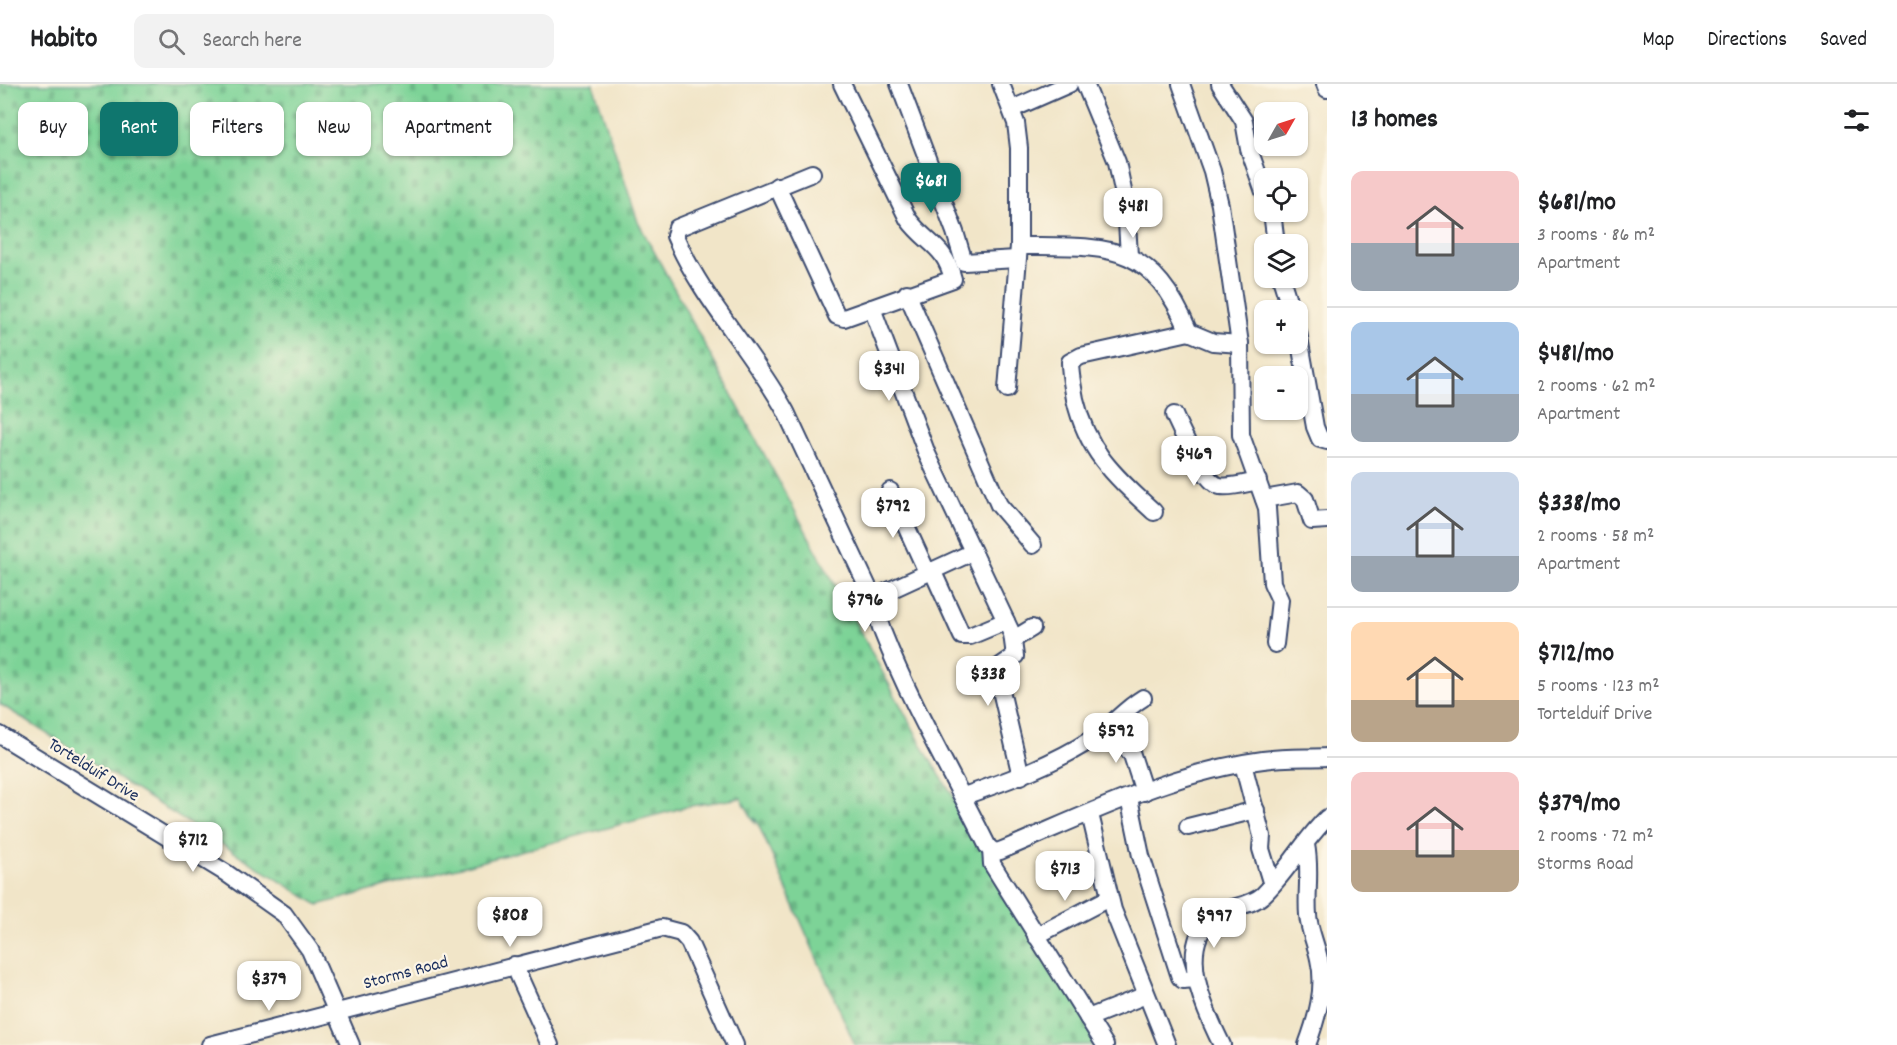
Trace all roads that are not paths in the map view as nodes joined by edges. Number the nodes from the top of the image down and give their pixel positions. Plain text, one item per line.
1 (842, 84) edge
2 (900, 84) edge
3 (1001, 84) edge
4 (1069, 84) edge
5 (1085, 84) edge
6 (1181, 84) edge
7 (1220, 84) edge
8 (1325, 84) edge
9 (1327, 88) edge
10 (1012, 109) junction
11 (1256, 168) edge
12 (812, 173) dead end
13 (777, 186) junction
14 (1018, 253) junction
15 (1129, 256) junction
16 (908, 293) junction
17 (872, 308) junction
18 (1189, 332) junction
19 (1240, 344) junction
20 (1302, 354) edge
21 (1007, 389) dead end
22 (1174, 415) dead end
23 (1327, 441) edge
24 (1258, 480) junction
25 (890, 491) dead end
26 (1264, 499) junction
27 (1154, 512) dead end
28 (1327, 520) edge
29 (1034, 545) dead end
30 (973, 552) junction
31 (929, 571) junction
32 (873, 598) junction
33 (1006, 621) junction
34 (1032, 628) dead end
35 (1014, 639) junction
36 (1275, 644) dead end
37 (1143, 698) dead end
38 (1110, 725) junction
39 (0, 735) edge
40 (1327, 757) edge
41 (1243, 764) junction
42 (1021, 776) junction
43 (1136, 795) junction
44 (964, 796) junction
45 (1256, 810) junction
46 (1090, 814) junction
47 (1327, 818) edge
48 (1188, 826) dead end
49 (1306, 845) junction
50 (991, 850) junction
51 (1272, 885) junction
52 (1109, 898) junction
53 (1036, 936) junction
54 (514, 965) junction
55 (1196, 979) junction
56 (1146, 995) junction
57 (336, 1012) junction
58 (1088, 1018) junction
59 (1321, 1019) edge
60 (210, 1045) edge
61 (351, 1045) edge
62 (550, 1045) edge
63 (735, 1045) edge
64 (1105, 1045) edge
65 (1167, 1045) edge
66 (1222, 1045) edge
67 (1307, 1045) edge

1 - 16 street
2 - 14 street
3 - 10 street
4 - 10 street
5 - 15 street
6 - 19 street
7 - 11 street
8 - 9 street
10 - 14 street
12 - 13 street
13 - 17 street
13 - 32 street
14 - 15 street
14 - 21 street
15 - 18 street
16 - 17 street
16 - 29 street
17 - 30 street
18 - 19 street
18 - 27 street
19 - 24 street
20 - 23 street
22 - 24 street
24 - 26 street
25 - 31 street
26 - 28 street
26 - 36 street
30 - 31 street
30 - 33 street
31 - 32 street
31 - 33 street
32 - 44 street
33 - 35 street
34 - 35 street
35 - 42 street
37 - 38 street
38 - 42 street
38 - 43 street
39 - 57 street, Tortelduif Drive
40 - 41 street
41 - 43 street
41 - 45 street
42 - 44 street
43 - 46 street
43 - 55 street
44 - 50 street
45 - 48 street
45 - 51 street
46 - 50 street
46 - 52 street
47 - 49 street
49 - 51 street
49 - 59 street
50 - 53 street
51 - 55 street
52 - 53 street
52 - 56 street
53 - 58 street
54 - 57 street, Storms Road
54 - 62 street
54 - 63 street, Storms Road
55 - 66 street
56 - 58 street
56 - 65 street
57 - 60 street, Storms Road
57 - 61 street, Tortelduif Drive
58 - 64 street
59 - 67 street

